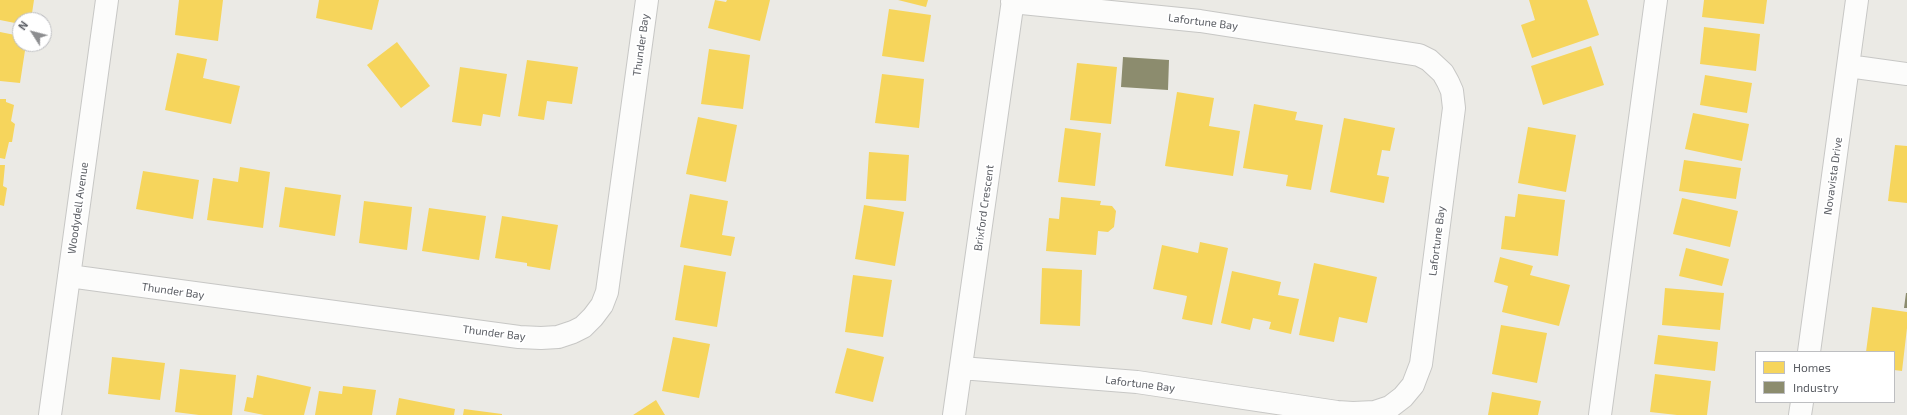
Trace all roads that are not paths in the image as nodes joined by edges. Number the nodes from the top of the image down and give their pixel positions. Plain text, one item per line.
1 (107, 0) edge
2 (647, 0) edge
3 (1656, 0) edge
4 (1857, 0) edge
5 (1013, 1) edge
6 (1848, 66) junction
7 (1907, 74) edge
8 (69, 276) junction
9 (1809, 351) edge
10 (961, 368) junction
11 (1802, 403) edge
12 (50, 415) edge
13 (954, 415) edge
14 (1600, 415) edge
15 (1800, 415) edge

1 - 8 street, Woodydell Avenue
2 - 8 street, Thunder Bay
3 - 14 street
4 - 6 street, Novavista Drive
5 - 10 street, Brixford Crescent
5 - 10 street, Lafortune Bay
6 - 7 street
6 - 9 street, Novavista Drive
8 - 12 street, Woodydell Avenue
10 - 13 street, Brixford Crescent
11 - 15 street

